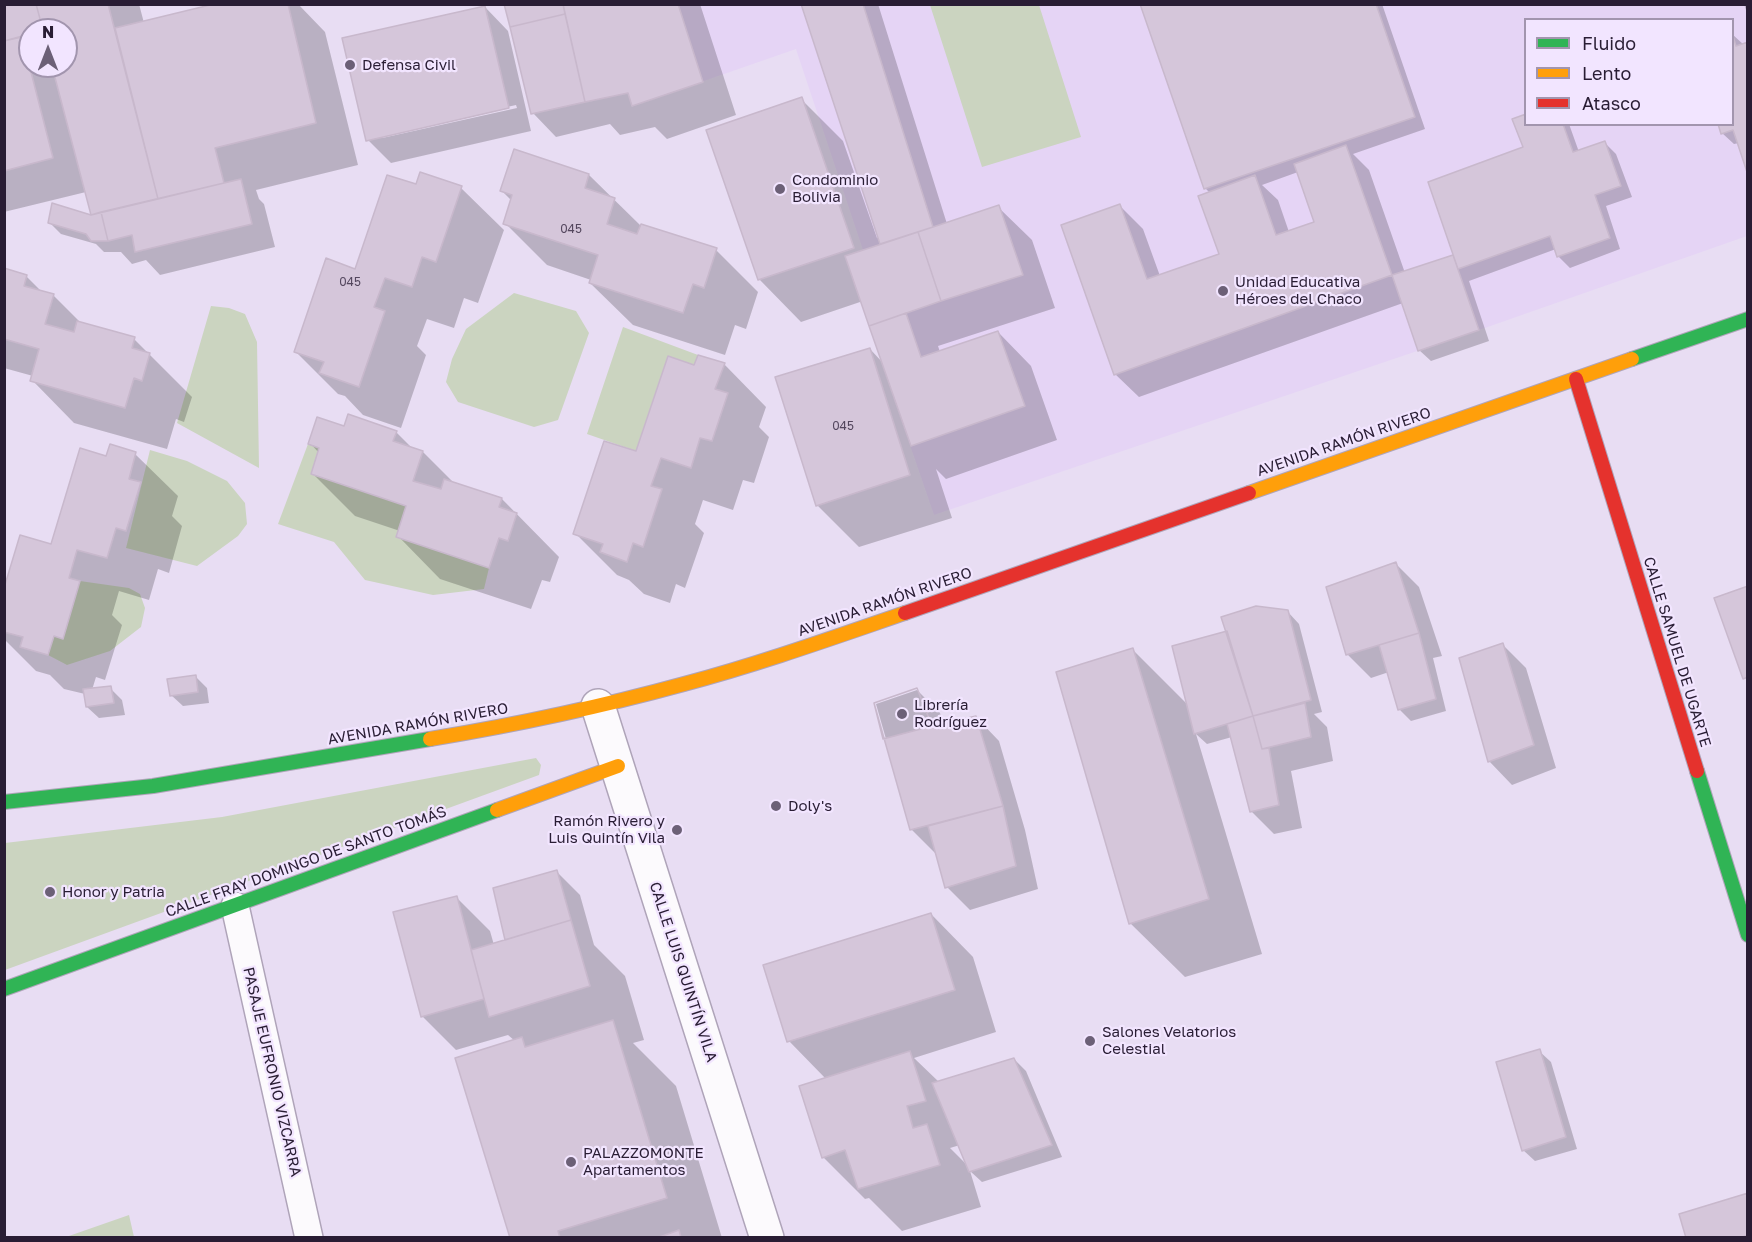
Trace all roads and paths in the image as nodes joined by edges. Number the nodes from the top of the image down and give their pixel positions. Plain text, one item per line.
1 (1748, 319) edge
2 (1576, 379) junction
3 (598, 706) junction
4 (618, 766) junction
5 (4, 802) edge
6 (235, 906) junction
7 (1748, 935) edge
8 (4, 989) edge
9 (309, 1238) edge
10 (767, 1238) edge

1 - 2 street, AVENIDA RAMÓN RIVERO
2 - 3 street, AVENIDA RAMÓN RIVERO
2 - 7 street, CALLE SAMUEL DE UGARTE
3 - 4 street, CALLE LUIS QUINTÍN VILA
3 - 5 street, AVENIDA RAMÓN RIVERO
4 - 6 street, CALLE FRAY DOMINGO DE SANTO TOMÁS
4 - 10 street, CALLE LUIS QUINTÍN VILA
6 - 8 street, CALLE FRAY DOMINGO DE SANTO TOMÁS
6 - 9 lane, PASAJE EUFRONIO VIZCARRA

